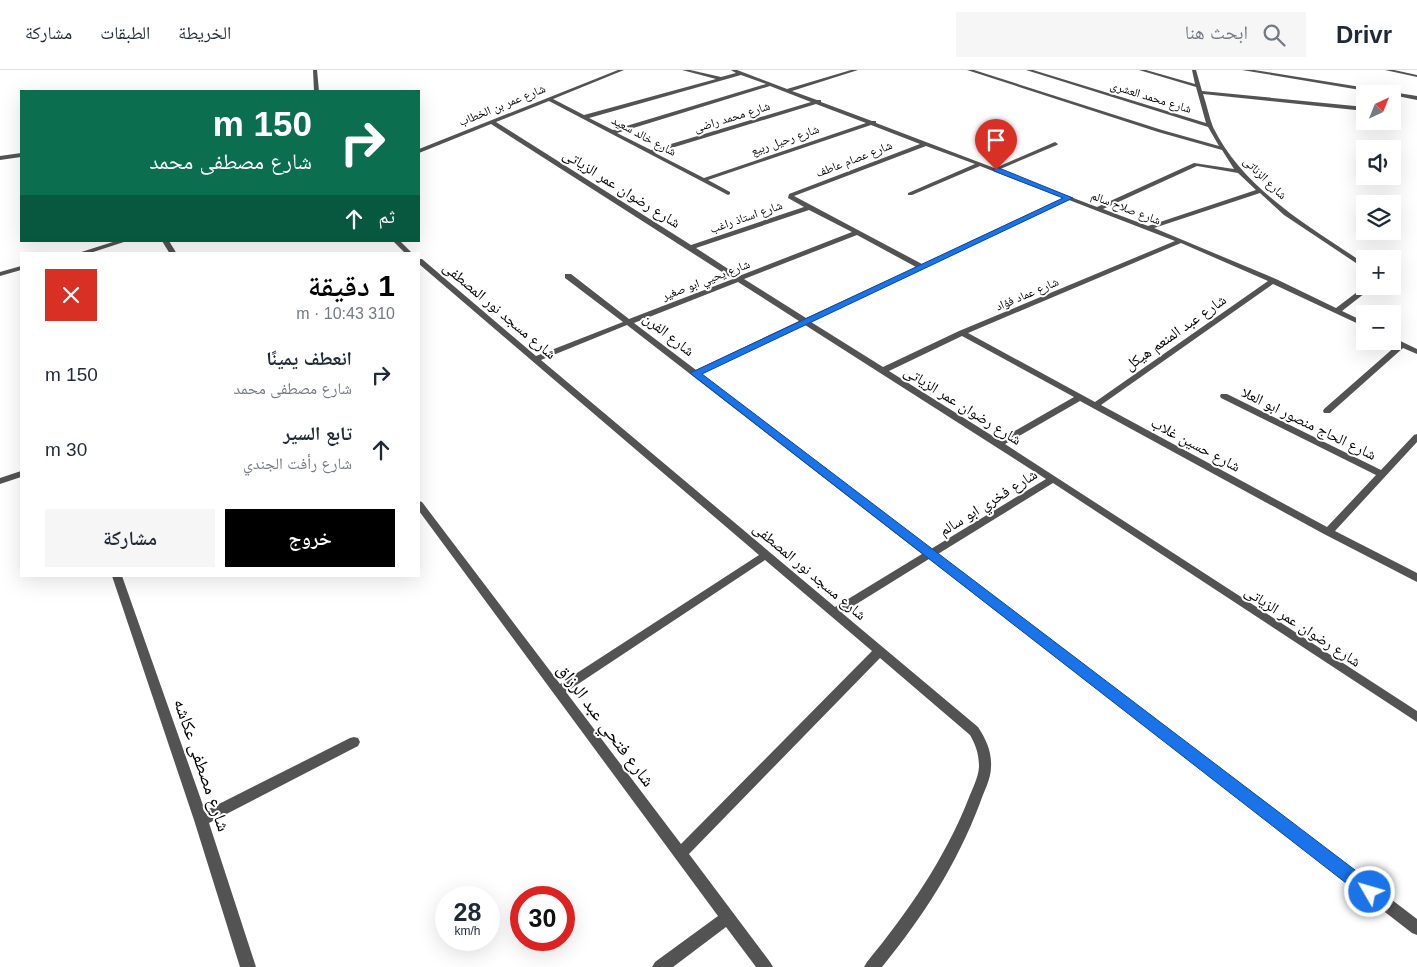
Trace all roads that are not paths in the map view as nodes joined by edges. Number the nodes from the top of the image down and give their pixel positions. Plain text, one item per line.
1 (315, 70) edge
2 (622, 70) edge
3 (684, 70) edge
4 (856, 70) edge
5 (969, 70) edge
6 (1028, 70) edge
7 (1140, 70) edge
8 (1194, 70) edge
9 (1244, 70) edge
10 (1387, 70) edge
11 (740, 71) edge
12 (1417, 76) edge
13 (722, 79) junction
14 (772, 84) junction
15 (1199, 89) junction
16 (318, 90) edge
17 (788, 90) junction
18 (549, 98) junction
19 (1417, 98) edge
20 (819, 101) junction
21 (1356, 108) edge
22 (585, 117) junction
23 (492, 122) junction
24 (874, 122) junction
25 (1210, 126) junction
26 (613, 132) junction
27 (927, 143) junction
28 (1055, 144) dead end
29 (1224, 149) junction
30 (420, 151) edge
31 (651, 152) junction
32 (20, 155) edge
33 (0, 158) edge
34 (982, 164) junction
35 (996, 170) junction
36 (1241, 172) junction
37 (703, 180) junction
38 (1260, 191) junction
39 (728, 193) dead end
40 (910, 194) dead end
41 (1069, 198) junction
42 (808, 208) junction
43 (1098, 209) junction
44 (1148, 228) junction
45 (856, 233) junction
46 (1181, 241) junction
47 (120, 242) edge
48 (397, 242) edge
49 (690, 248) junction
50 (85, 252) edge
51 (408, 252) edge
52 (1356, 261) edge
53 (420, 262) edge
54 (922, 267) junction
55 (20, 268) edge
56 (0, 274) edge
57 (568, 276) dead end
58 (740, 279) junction
59 (1272, 280) junction
60 (1358, 295) edge
61 (1337, 311) junction
62 (1356, 320) edge
63 (806, 321) junction
64 (629, 322) junction
65 (962, 333) junction
66 (1402, 344) joint
67 (1417, 352) edge
68 (536, 359) junction
69 (883, 370) junction
70 (695, 373) junction
71 (1224, 396) dead end
72 (1079, 398) junction
73 (1094, 406) junction
74 (1327, 411) dead end
75 (1417, 437) edge
76 (999, 444) junction
77 (20, 474) edge
78 (1382, 474) junction
79 (1053, 479) junction
80 (0, 481) edge
81 (420, 505) edge
82 (1328, 532) junction
83 (767, 554) junction
84 (931, 554) junction
85 (116, 577) edge
86 (1417, 578) edge
87 (835, 612) junction
88 (880, 650) junction
89 (558, 692) junction
90 (1417, 717) edge
91 (354, 742) dead end
92 (201, 820) junction
93 (680, 854) junction
94 (728, 917) junction
95 (1417, 928) edge
96 (248, 967) edge
97 (660, 967) edge
98 (765, 967) edge
99 (872, 967) edge

1 - 16 street
2 - 18 street, شارع عمر بن الخطاب
3 - 13 street
4 - 17 street
5 - 29 street
6 - 25 street, شارع محمد العشرى
7 - 15 street
8 - 15 street, شارع الزناتى
9 - 19 street
10 - 12 street
11 - 13 street
11 - 14 street, شارع صلاح سالم
13 - 22 street
14 - 17 street, شارع صلاح سالم
14 - 26 street
15 - 21 street
15 - 25 street, شارع الزناتى
17 - 20 street, شارع صلاح سالم
18 - 22 street, شارع خالد سعيد
18 - 23 street, شارع عمر بن الخطاب
20 - 24 street, شارع صلاح سالم
20 - 31 street, شارع محمد راضى
22 - 26 street, شارع خالد سعيد
23 - 30 street, شارع عمر بن الخطاب
23 - 49 street, شارع رضوان عمر الزياتى
24 - 27 street, شارع صلاح سالم
24 - 37 street, شارع رحيل ربيع
25 - 29 street, شارع الزناتى
26 - 31 street, شارع خالد سعيد
27 - 34 street, شارع صلاح سالم
27 - 42 street, شارع عصام عاطف
28 - 35 street
29 - 36 street, شارع الزناتى
31 - 37 street, شارع خالد سعيد
32 - 33 street
34 - 35 street, شارع صلاح سالم
34 - 40 street
35 - 41 street, شارع صلاح سالم
36 - 38 street, شارع الزناتى
36 - 43 street
37 - 39 street, شارع خالد سعيد
38 - 44 street
38 - 52 street, شارع الزناتى
41 - 43 street, شارع صلاح سالم
41 - 54 street
42 - 45 street
42 - 49 street, شارع استاذ راغب
43 - 44 street, شارع صلاح سالم
44 - 46 street, شارع صلاح سالم
45 - 54 street
45 - 58 street, شارع يحيي ابو صغير
46 - 59 street, شارع صلاح سالم
46 - 65 street, شارع عماد فؤاد
47 - 50 street
48 - 51 street
49 - 58 street, شارع رضوان عمر الزياتى
53 - 68 street, شارع مسجد نور المصطفى
54 - 63 street
55 - 56 street
57 - 64 street, شارع الفرن
58 - 63 street, شارع رضوان عمر الزياتى
58 - 64 street, شارع يحيي ابو صغير
59 - 61 street, شارع صلاح سالم
59 - 73 street, شارع عبد المنعم هيكل
60 - 61 street
61 - 62 street, شارع صلاح سالم
63 - 69 street, شارع رضوان عمر الزياتى
63 - 70 street
64 - 68 street, شارع يحيي ابو صغير
64 - 70 street, شارع الفرن
65 - 69 street, شارع عماد فؤاد
65 - 72 street, شارع حسين غلاب
66 - 67 street
66 - 74 street
68 - 83 street, شارع مسجد نور المصطفى
69 - 76 street, شارع رضوان عمر الزياتى
70 - 84 street, شارع الفرن
71 - 78 street, شارع الحاج منصور ابو العلا
72 - 73 street, شارع حسين غلاب
72 - 76 street
73 - 82 street, شارع حسين غلاب
75 - 78 street
76 - 79 street, شارع رضوان عمر الزياتى
77 - 80 street
78 - 82 street
79 - 84 street, شارع فخري ابو سالم
79 - 90 street, شارع رضوان عمر الزياتى
81 - 89 street, شارع فتحي عبد الرزاق
82 - 86 street, شارع حسين غلاب
83 - 87 street, شارع مسجد نور المصطفى
83 - 89 street
84 - 87 street, شارع فخري ابو سالم
84 - 95 street, شارع الفرن
85 - 92 street, شارع مصطفى عكاشه
87 - 88 street, شارع مسجد نور المصطفى
88 - 93 street
88 - 99 street, شارع مسجد نور المصطفى
89 - 93 street, شارع فتحي عبد الرزاق
91 - 92 street
92 - 96 street, شارع مصطفى عكاشه
93 - 94 street, شارع فتحي عبد الرزاق
94 - 97 street
94 - 98 street, شارع فتحي عبد الرزاق

